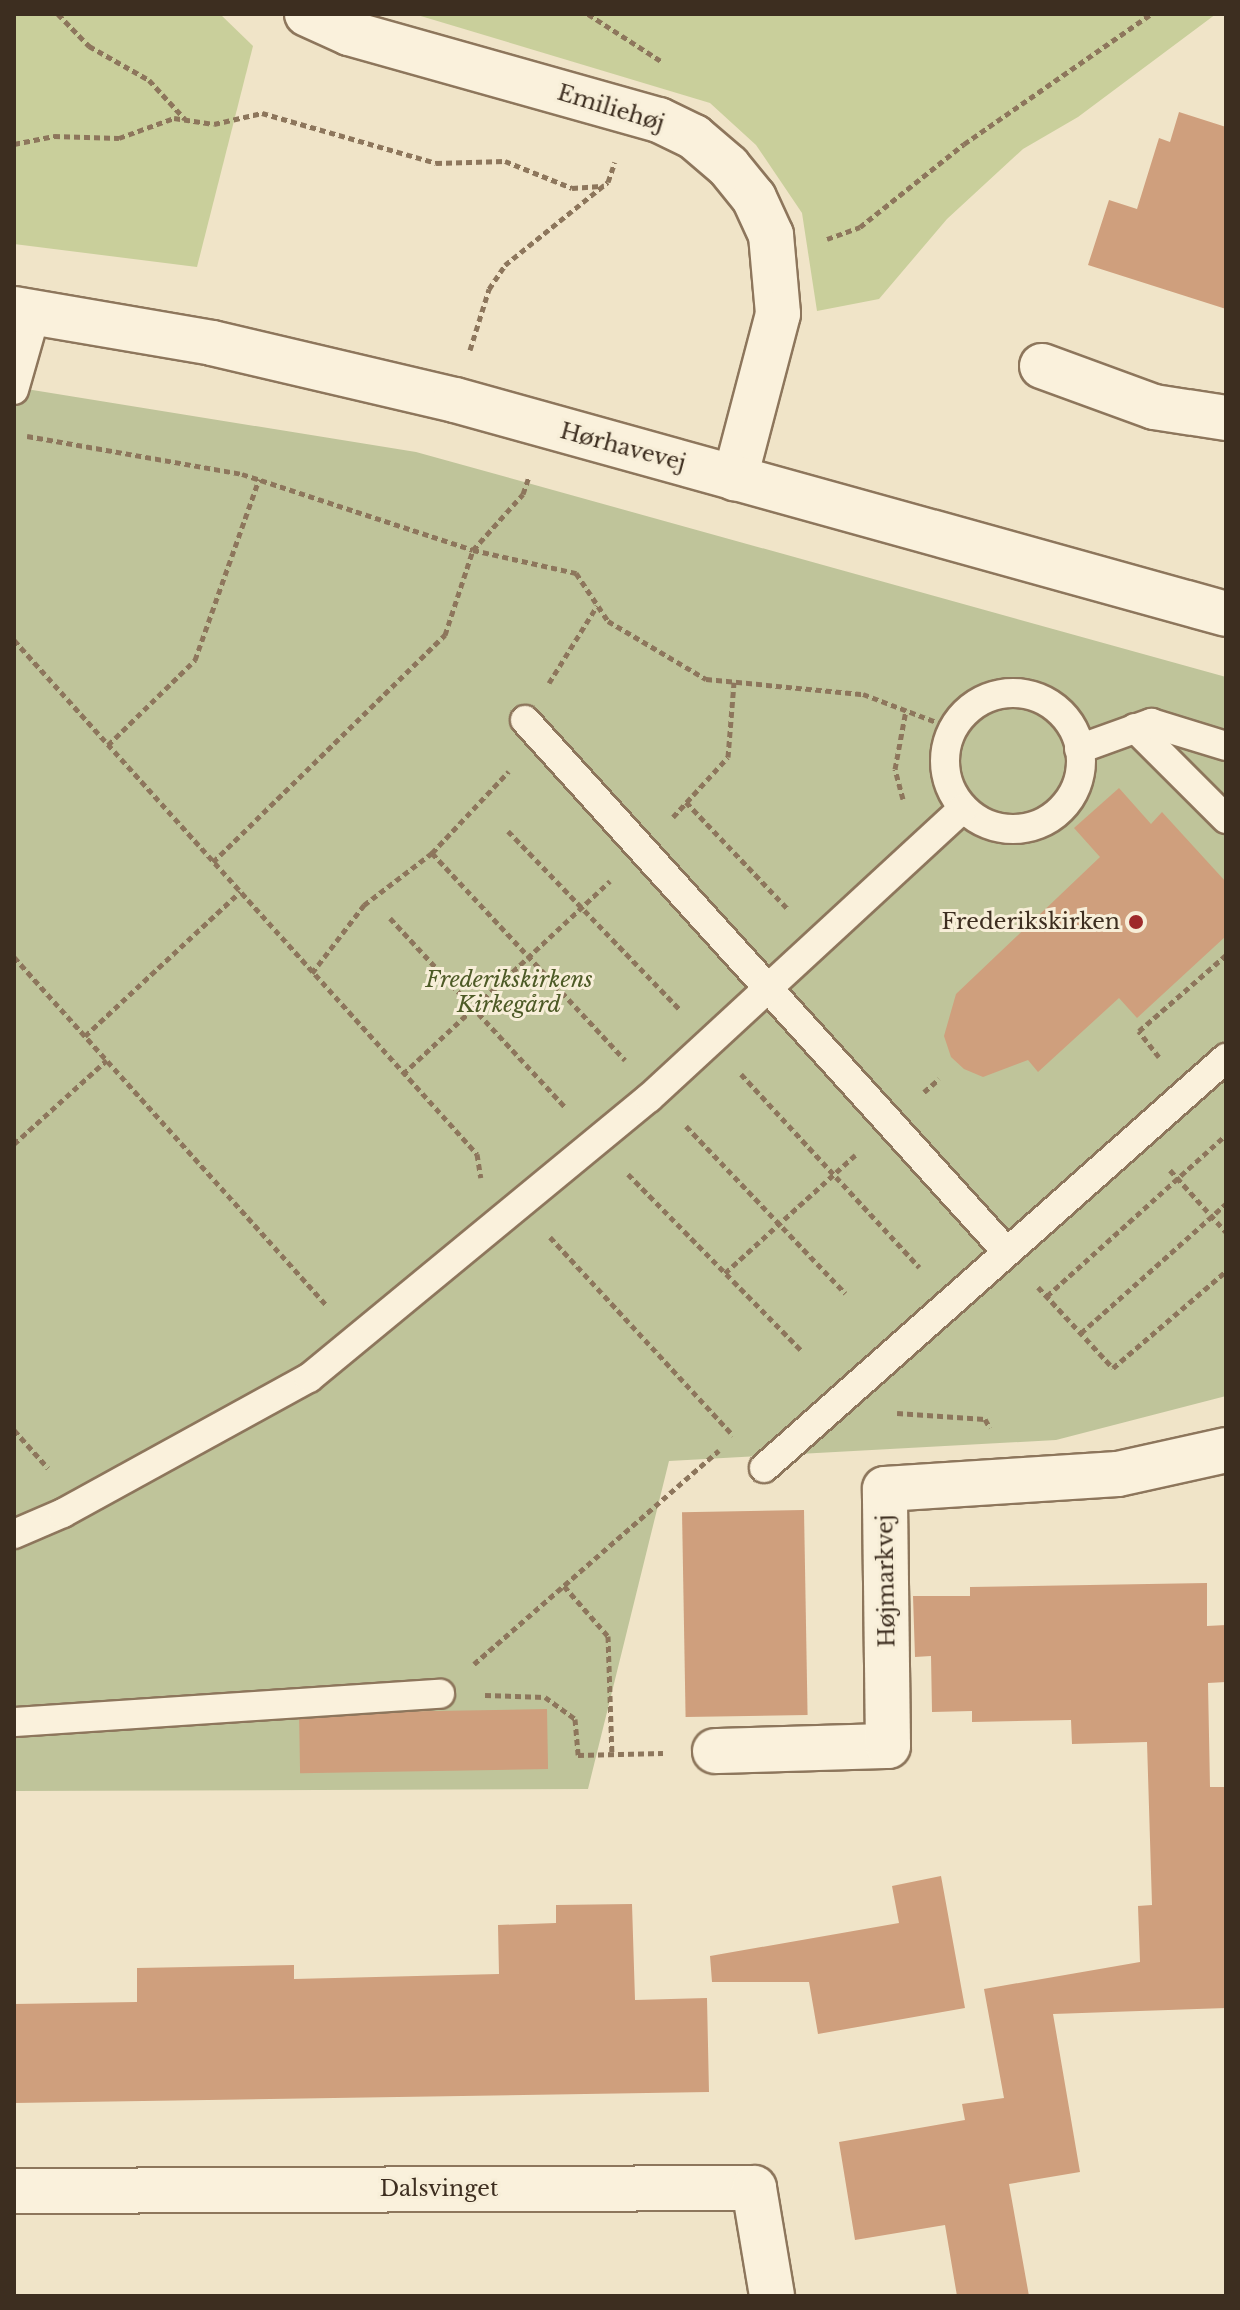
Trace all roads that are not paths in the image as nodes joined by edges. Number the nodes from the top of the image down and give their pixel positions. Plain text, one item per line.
1 (307, 14) edge
2 (25, 311) edge
3 (1042, 366) dead end
4 (14, 390) edge
5 (1226, 418) edge
6 (735, 478) junction
7 (1226, 614) edge
8 (1135, 728) junction
9 (533, 729) road end
10 (1226, 746) edge
11 (1079, 749) junction
12 (963, 808) junction
13 (1226, 819) edge
14 (765, 991) junction
15 (1226, 1058) edge
16 (1007, 1252) junction
17 (1226, 1450) edge
18 (764, 1468) road end
19 (14, 1534) edge
20 (440, 1694) road end
21 (14, 1722) edge
22 (715, 1751) dead end
23 (14, 2191) edge
24 (772, 2296) edge

1 - 6 street, Emiliehøj
2 - 4 lane
2 - 6 street, Hørhavevej
3 - 5 street
6 - 7 street, Hørhavevej
8 - 10 lane
8 - 11 lane
8 - 13 lane
9 - 14 lane
11 - 12 lane
11 - 12 lane
12 - 14 lane
14 - 16 lane
14 - 19 lane
15 - 16 lane
16 - 18 lane
17 - 22 street, Højmarkvej
20 - 21 lane
23 - 24 street, Dalsvinget

